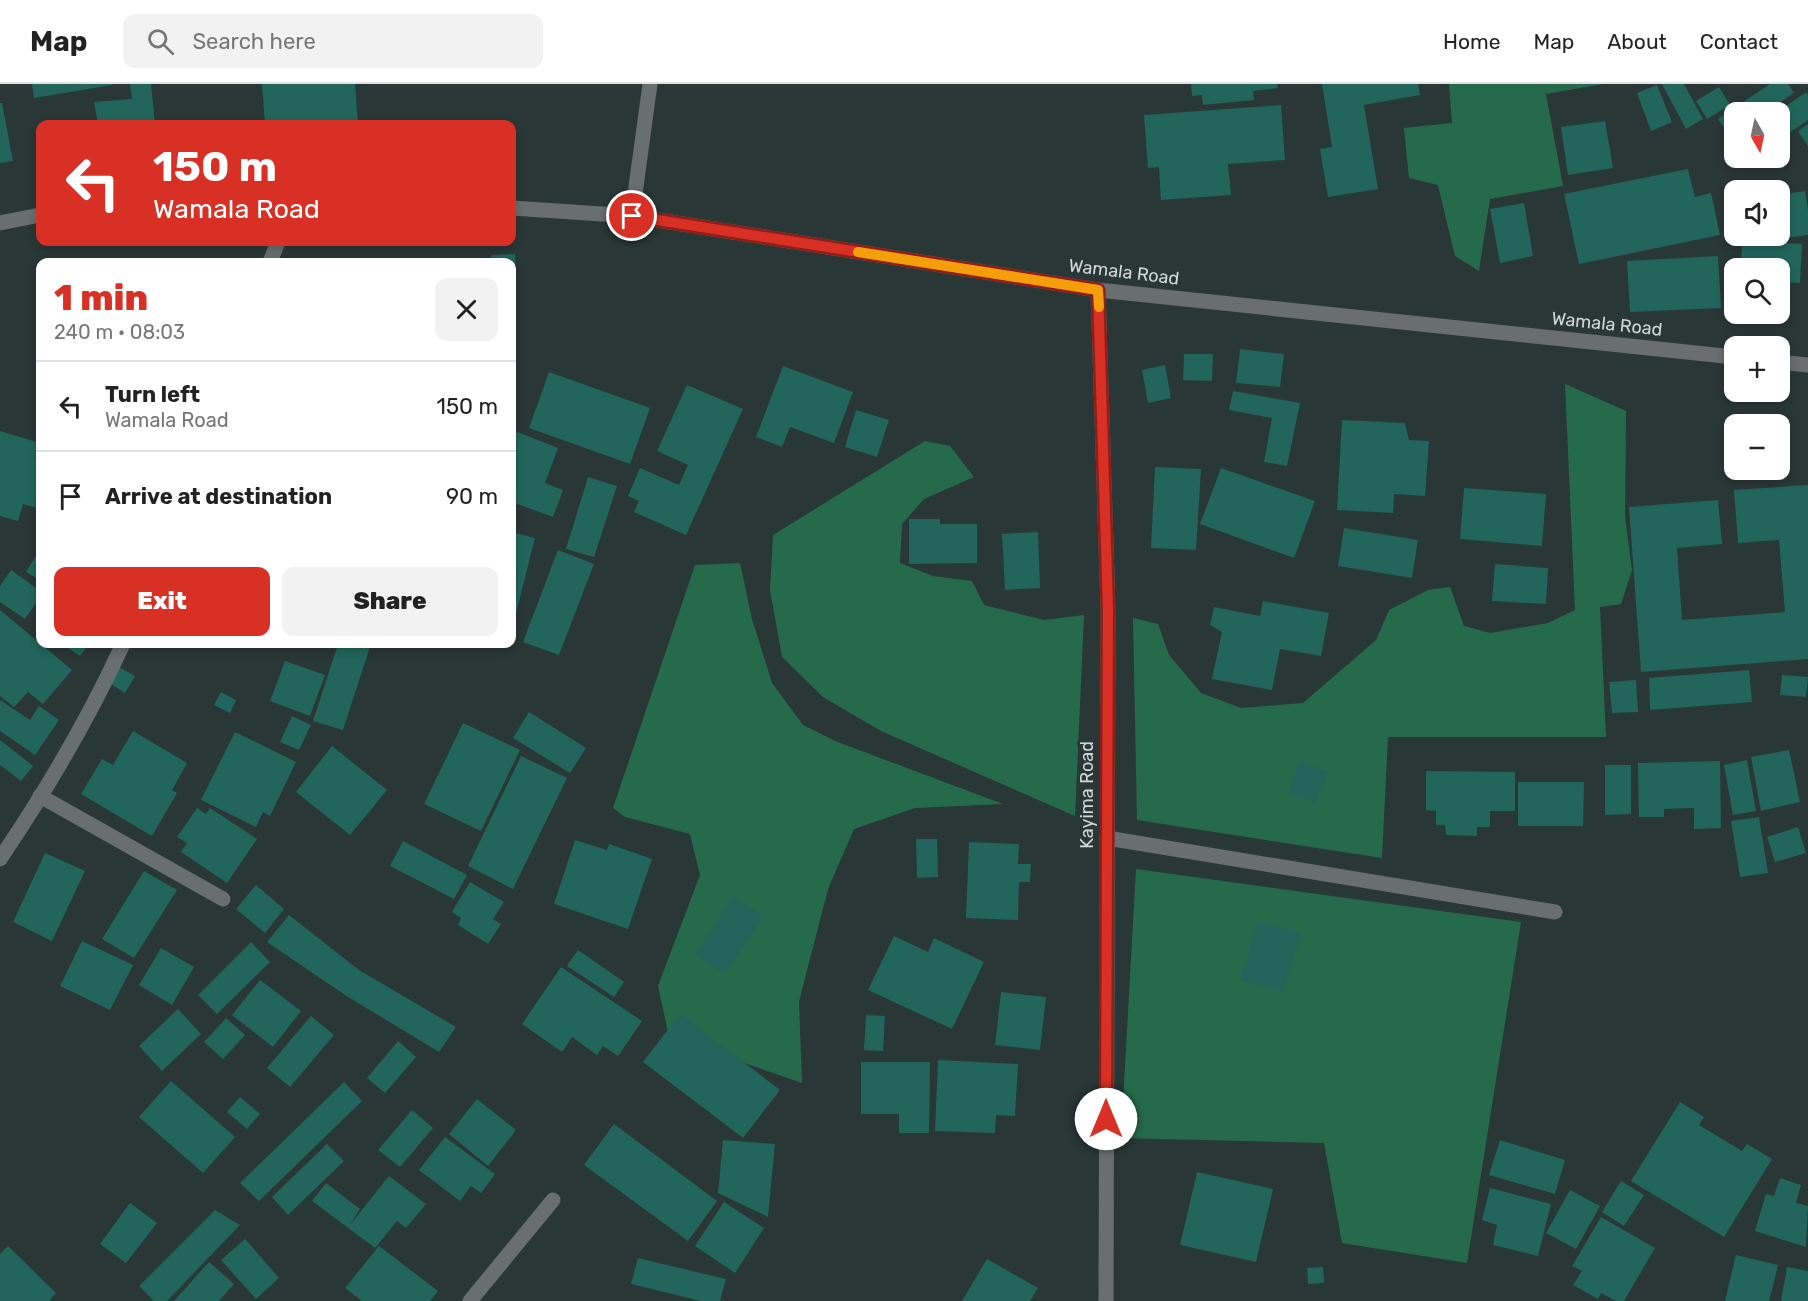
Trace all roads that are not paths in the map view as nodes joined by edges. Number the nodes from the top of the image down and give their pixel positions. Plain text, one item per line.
1 (650, 84) edge
2 (516, 208) edge
3 (36, 216) edge
4 (632, 216) junction
5 (0, 223) edge
6 (1098, 290) junction
7 (1724, 356) edge
8 (1790, 363) edge
9 (1808, 364) edge
10 (121, 648) edge
11 (40, 796) junction
12 (1107, 838) junction
13 (0, 859) edge
14 (223, 899) dead end
15 (1555, 912) dead end
16 (553, 1200) dead end
17 (470, 1301) edge
18 (1106, 1301) edge

1 - 4 street
2 - 4 street, Wamala Road
3 - 5 street
4 - 6 street, Wamala Road
6 - 7 street, Wamala Road
6 - 12 street, Kayima Road
8 - 9 street
10 - 11 street
11 - 13 street
11 - 14 street
12 - 15 street
12 - 18 street, Kayima Road
16 - 17 street

